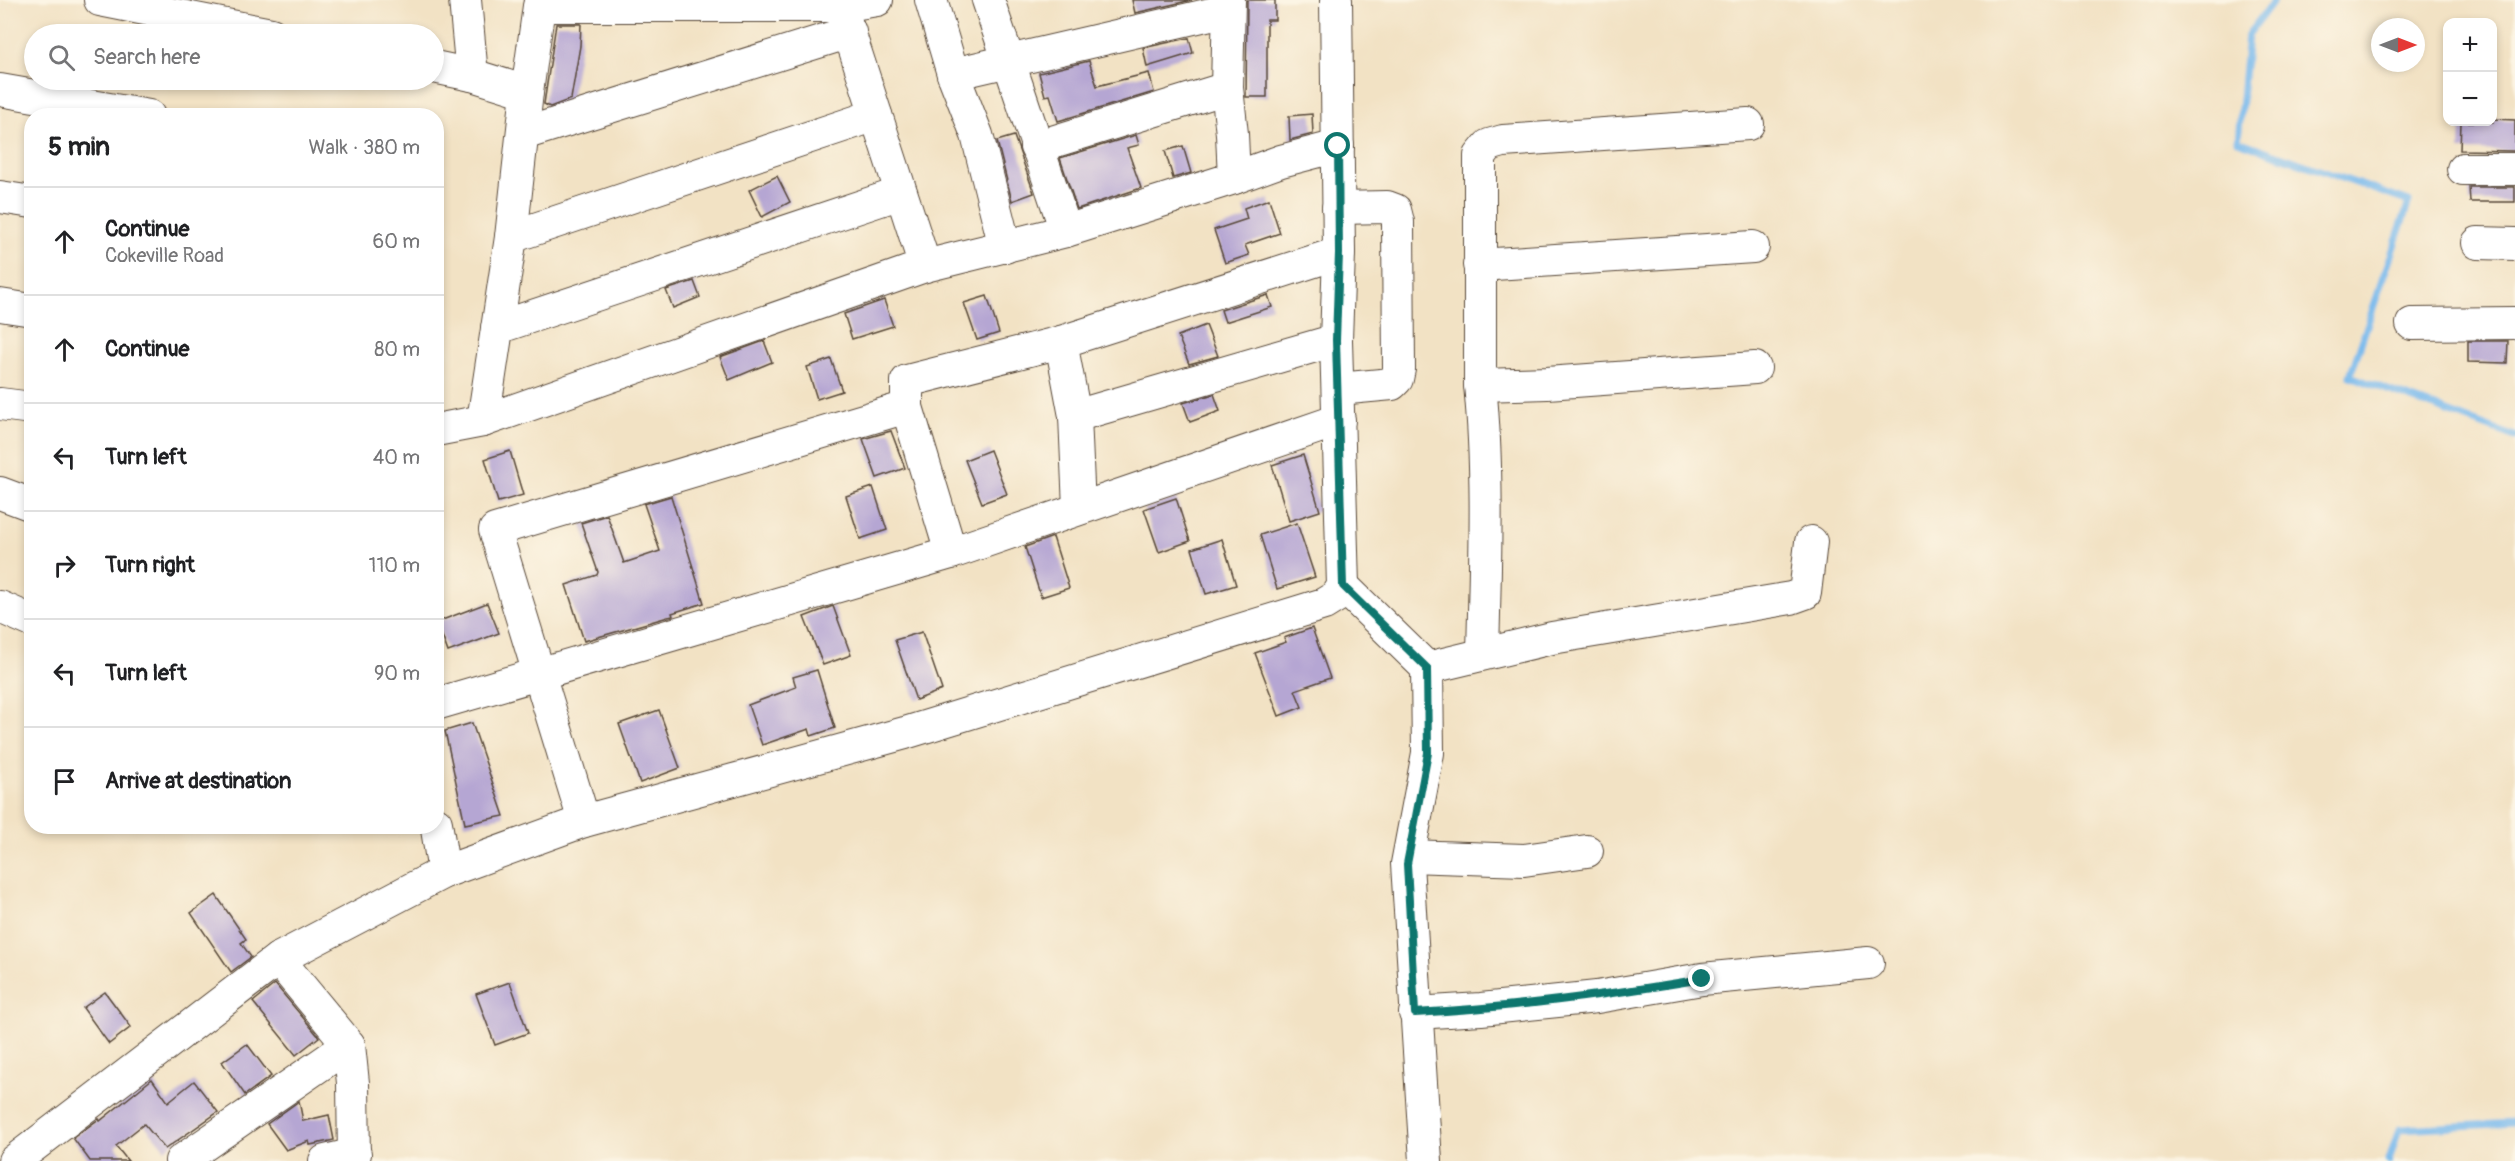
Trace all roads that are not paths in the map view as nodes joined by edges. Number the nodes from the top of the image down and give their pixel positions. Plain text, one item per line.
1 (100, 0) edge
2 (465, 0) edge
3 (877, 0) edge
4 (931, 0) edge
5 (988, 0) edge
6 (1336, 0) edge
7 (1228, 5) edge
8 (845, 19) junction
9 (221, 24) edge
10 (1008, 62) junction
11 (444, 69) edge
12 (953, 74) junction
13 (472, 75) junction
14 (1227, 88) junction
15 (0, 90) edge
16 (527, 92) junction
17 (103, 108) edge
18 (876, 115) junction
19 (1748, 124) dead end
20 (523, 134) junction
21 (1338, 146) junction
22 (1036, 147) junction
23 (2463, 168) dead end
24 (2515, 169) edge
25 (1234, 178) junction
26 (901, 193) junction
27 (0, 198) edge
28 (24, 201) edge
29 (1338, 208) junction
30 (1066, 231) junction
31 (511, 237) junction
32 (2478, 243) dead end
33 (2515, 244) edge
34 (1005, 247) junction
35 (1753, 247) dead end
36 (1339, 253) junction
37 (1479, 265) junction
38 (925, 266) junction
39 (0, 305) edge
40 (24, 309) edge
41 (2515, 323) edge
42 (2412, 324) dead end
43 (497, 328) junction
44 (1336, 340) junction
45 (1061, 342) junction
46 (1755, 368) dead end
47 (1480, 385) junction
48 (1338, 388) junction
49 (0, 404) edge
50 (24, 407) edge
51 (907, 407) junction
52 (1075, 416) junction
53 (1339, 420) junction
54 (483, 421) junction
55 (444, 428) edge
56 (0, 493) edge
57 (24, 502) edge
58 (1079, 508) junction
59 (1811, 542) dead end
60 (951, 553) junction
61 (1343, 586) junction
62 (0, 608) edge
63 (24, 618) edge
64 (1483, 654) junction
65 (1427, 668) junction
66 (537, 674) junction
67 (444, 702) edge
68 (584, 821) junction
69 (438, 834) edge
70 (1587, 851) dead end
71 (1409, 856) junction
72 (444, 872) junction
73 (278, 959) junction
74 (1868, 963) dead end
75 (1415, 1013) junction
76 (349, 1045) junction
77 (355, 1157) edge
78 (14, 1161) edge
79 (181, 1161) edge
80 (325, 1161) edge
81 (1426, 1161) edge

1 - 9 street
2 - 13 street
3 - 8 street
4 - 12 street
5 - 10 street
6 - 21 street
7 - 10 street
7 - 14 street
8 - 16 street
8 - 18 street
8 - 20 street
10 - 12 street
10 - 22 street
11 - 13 street
12 - 34 street
13 - 16 street
14 - 22 street
14 - 25 street
15 - 17 street
16 - 20 street
18 - 26 street
18 - 31 street
19 - 37 street
20 - 31 street
21 - 25 street
21 - 29 street
22 - 30 street
23 - 24 street
25 - 30 street
26 - 38 street
26 - 43 street
27 - 28 street
29 - 36 street
29 - 48 street
30 - 34 street
31 - 43 street
32 - 33 street
34 - 38 street
35 - 37 street
36 - 44 street
36 - 45 street
37 - 47 street
38 - 54 street
39 - 40 street
41 - 42 street
43 - 54 street
44 - 48 street
44 - 52 street
45 - 51 street
45 - 52 street
46 - 47 street
47 - 64 street
48 - 53 street
49 - 50 street
51 - 60 street
51 - 66 street
52 - 58 street
53 - 58 street
53 - 61 street
54 - 55 street
56 - 57 street
58 - 60 street
59 - 64 street
60 - 66 street
61 - 65 street
61 - 68 street
62 - 63 street
64 - 65 street
65 - 71 street
66 - 67 street
66 - 68 street
68 - 72 street
69 - 72 street
70 - 71 street
71 - 75 street
72 - 73 street
73 - 76 street
73 - 78 street
74 - 75 street
75 - 81 street
76 - 77 street
76 - 79 street
77 - 80 street

